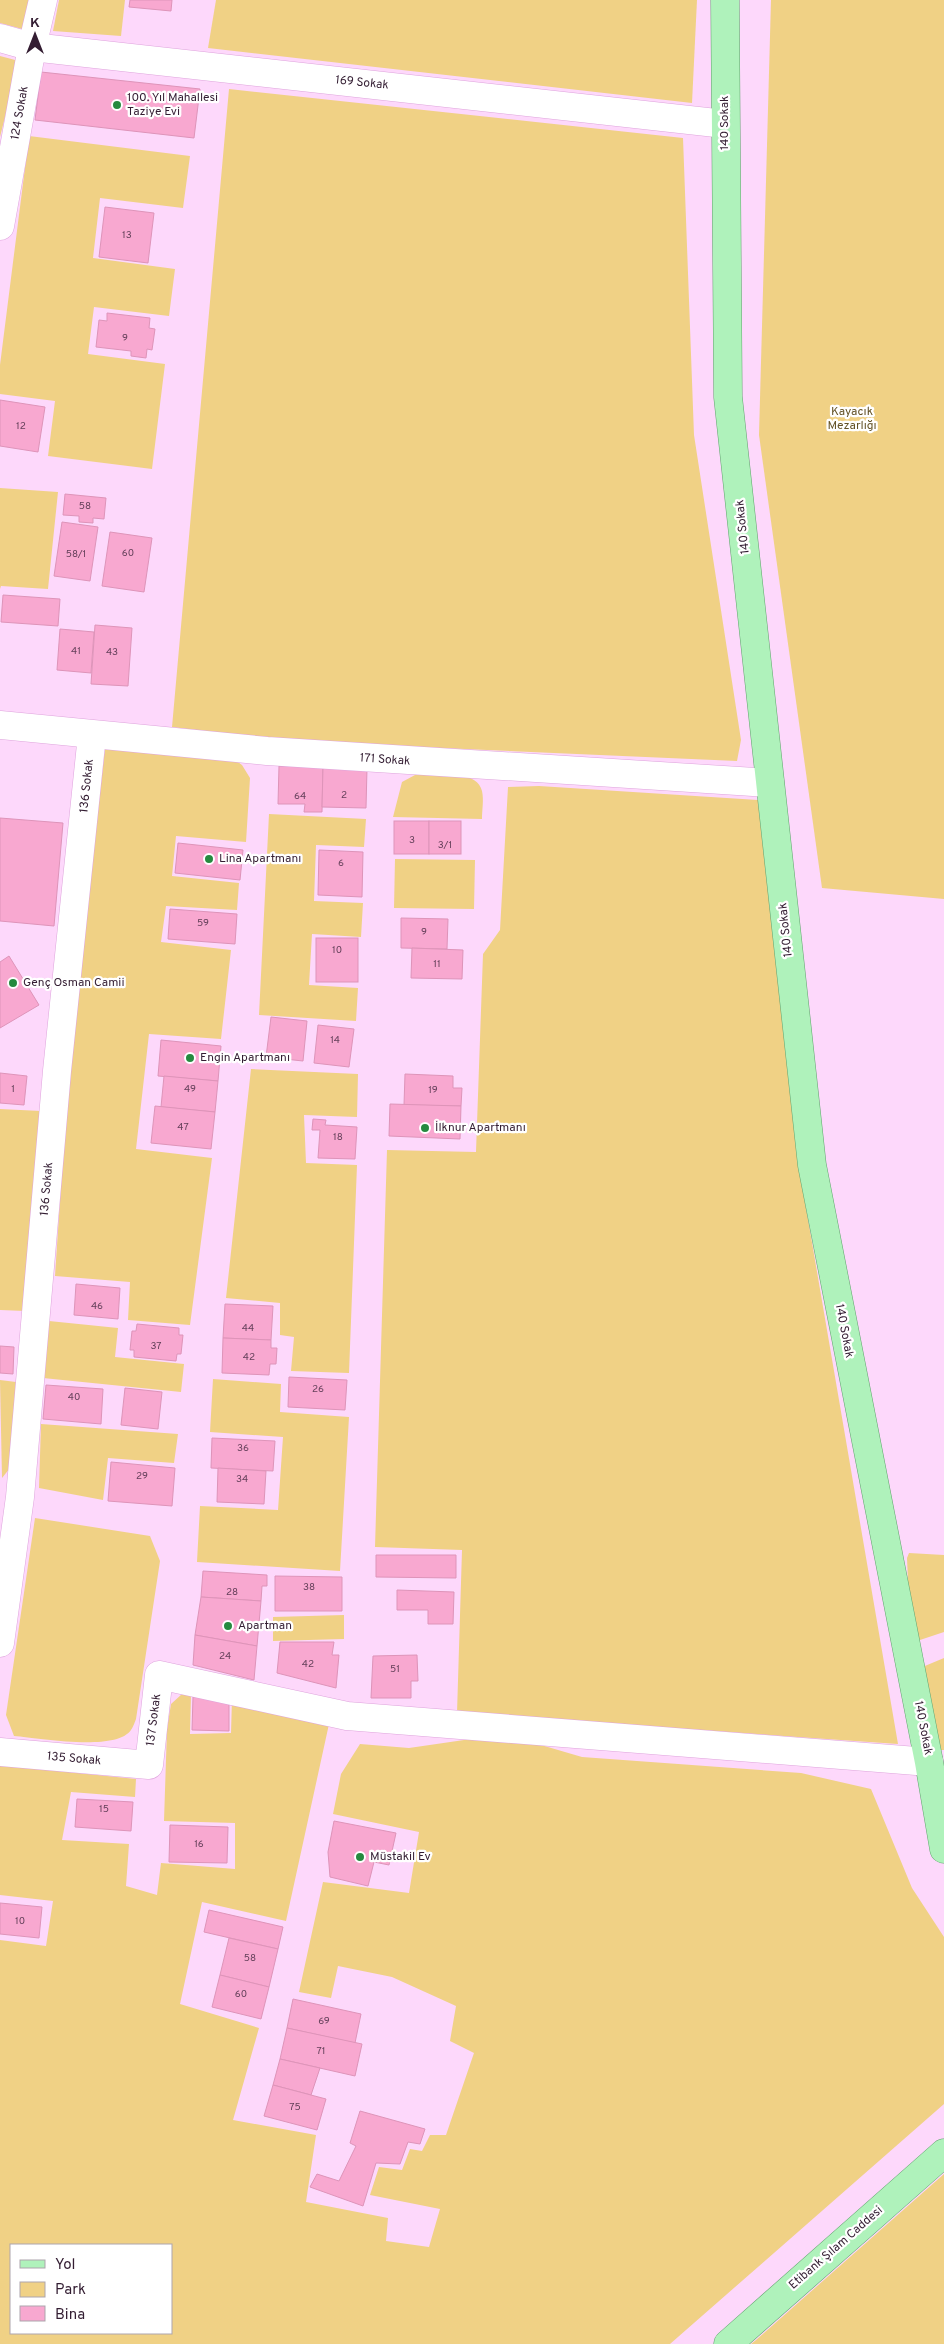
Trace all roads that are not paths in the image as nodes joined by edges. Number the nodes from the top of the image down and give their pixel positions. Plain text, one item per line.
1 (44, 0) edge
2 (725, 0) edge
3 (0, 38) edge
4 (32, 46) junction
5 (725, 124) junction
6 (0, 226) edge
7 (0, 725) edge
8 (92, 735) junction
9 (770, 782) junction
10 (0, 1643) edge
11 (0, 1752) edge
12 (929, 1762) junction
13 (149, 1765) joint
14 (944, 1849) edge
15 (944, 2153) edge
16 (728, 2344) edge

1 - 4 street, 124 Sokak
2 - 5 main road, 140 Sokak
3 - 4 street, 169 Sokak
4 - 5 street, 169 Sokak
4 - 6 street, 124 Sokak
5 - 9 main road, 140 Sokak
7 - 8 street, 171 Sokak
8 - 9 street, 171 Sokak
8 - 10 street, 136 Sokak
9 - 12 main road, 140 Sokak
11 - 13 street, 135 Sokak
12 - 13 street, 137 Sokak
12 - 14 main road, 140 Sokak
15 - 16 main road, Etibank Şılam Caddesi

